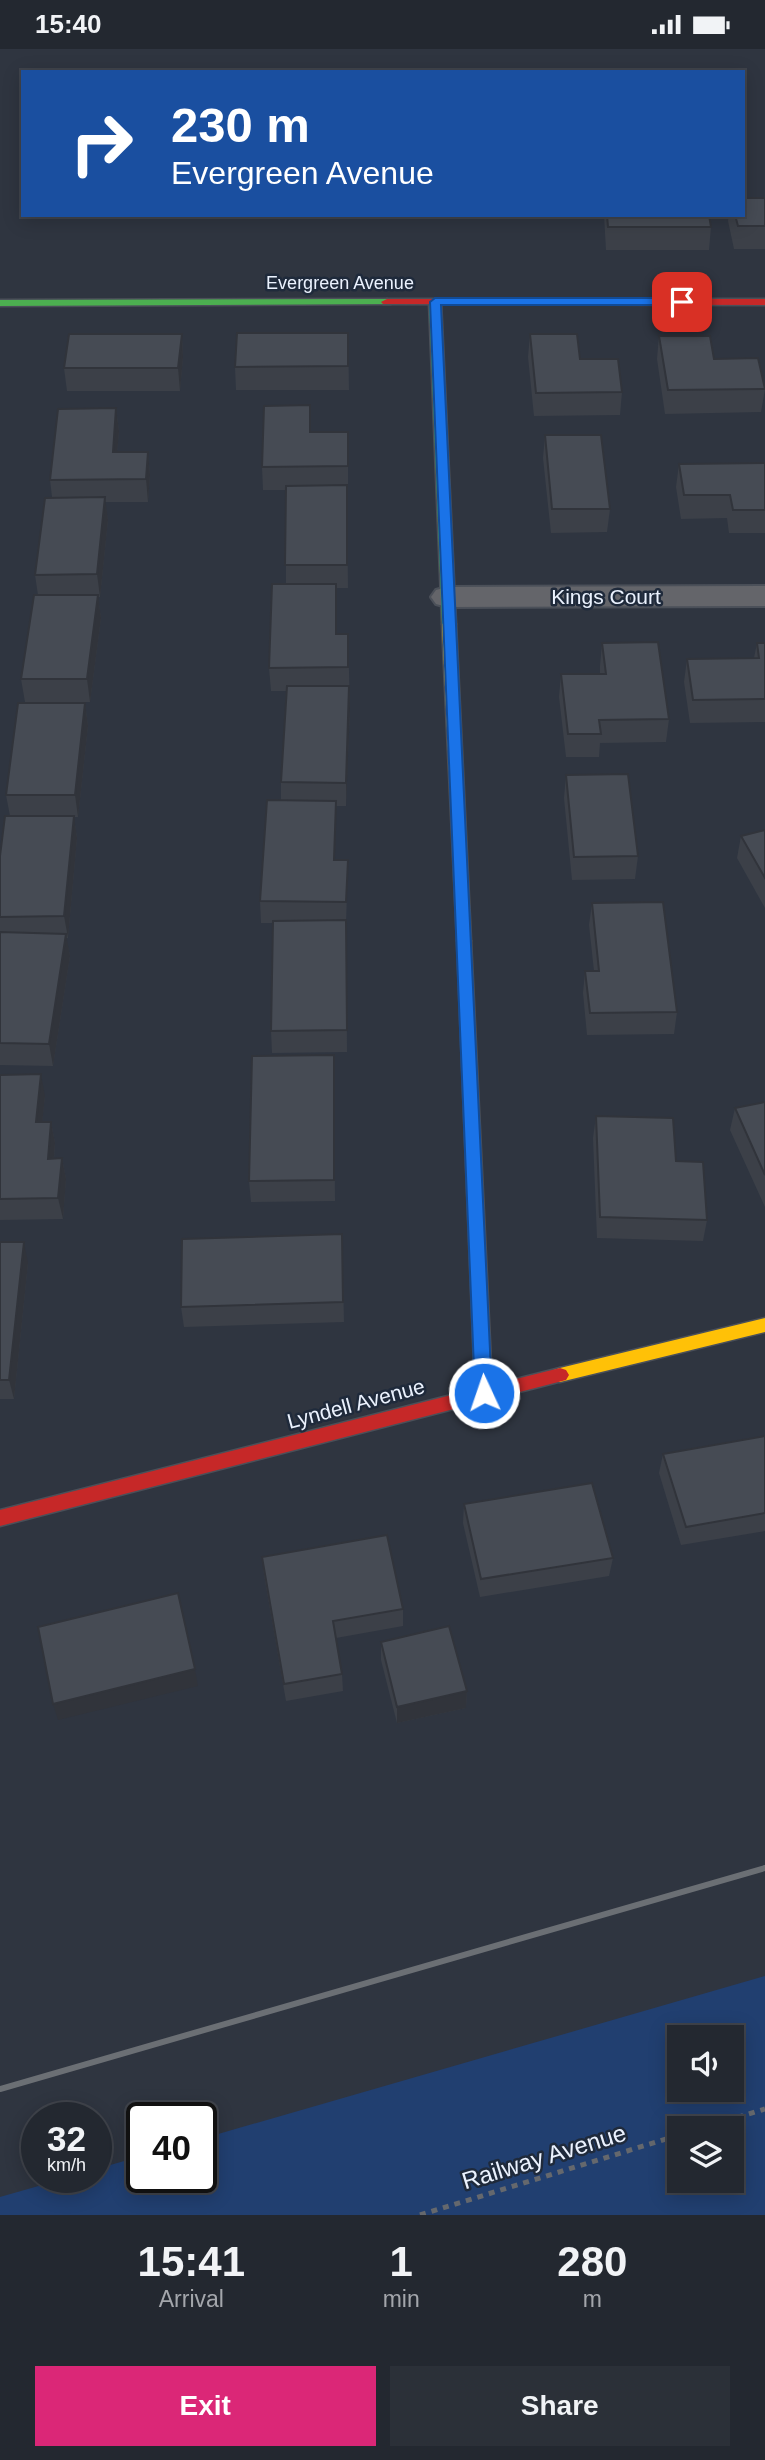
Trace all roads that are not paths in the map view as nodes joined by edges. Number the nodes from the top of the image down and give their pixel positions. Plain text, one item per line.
1 (435, 302) junction
2 (765, 302) edge
3 (0, 303) edge
4 (765, 596) edge
5 (447, 597) junction
6 (765, 1325) edge
7 (484, 1393) junction
8 (0, 1518) edge

1 - 2 street, Evergreen Avenue
1 - 3 street, Evergreen Avenue
1 - 5 street
4 - 5 street, Kings Court
5 - 7 street
6 - 7 street, Lyndell Avenue
7 - 8 street, Lyndell Avenue

